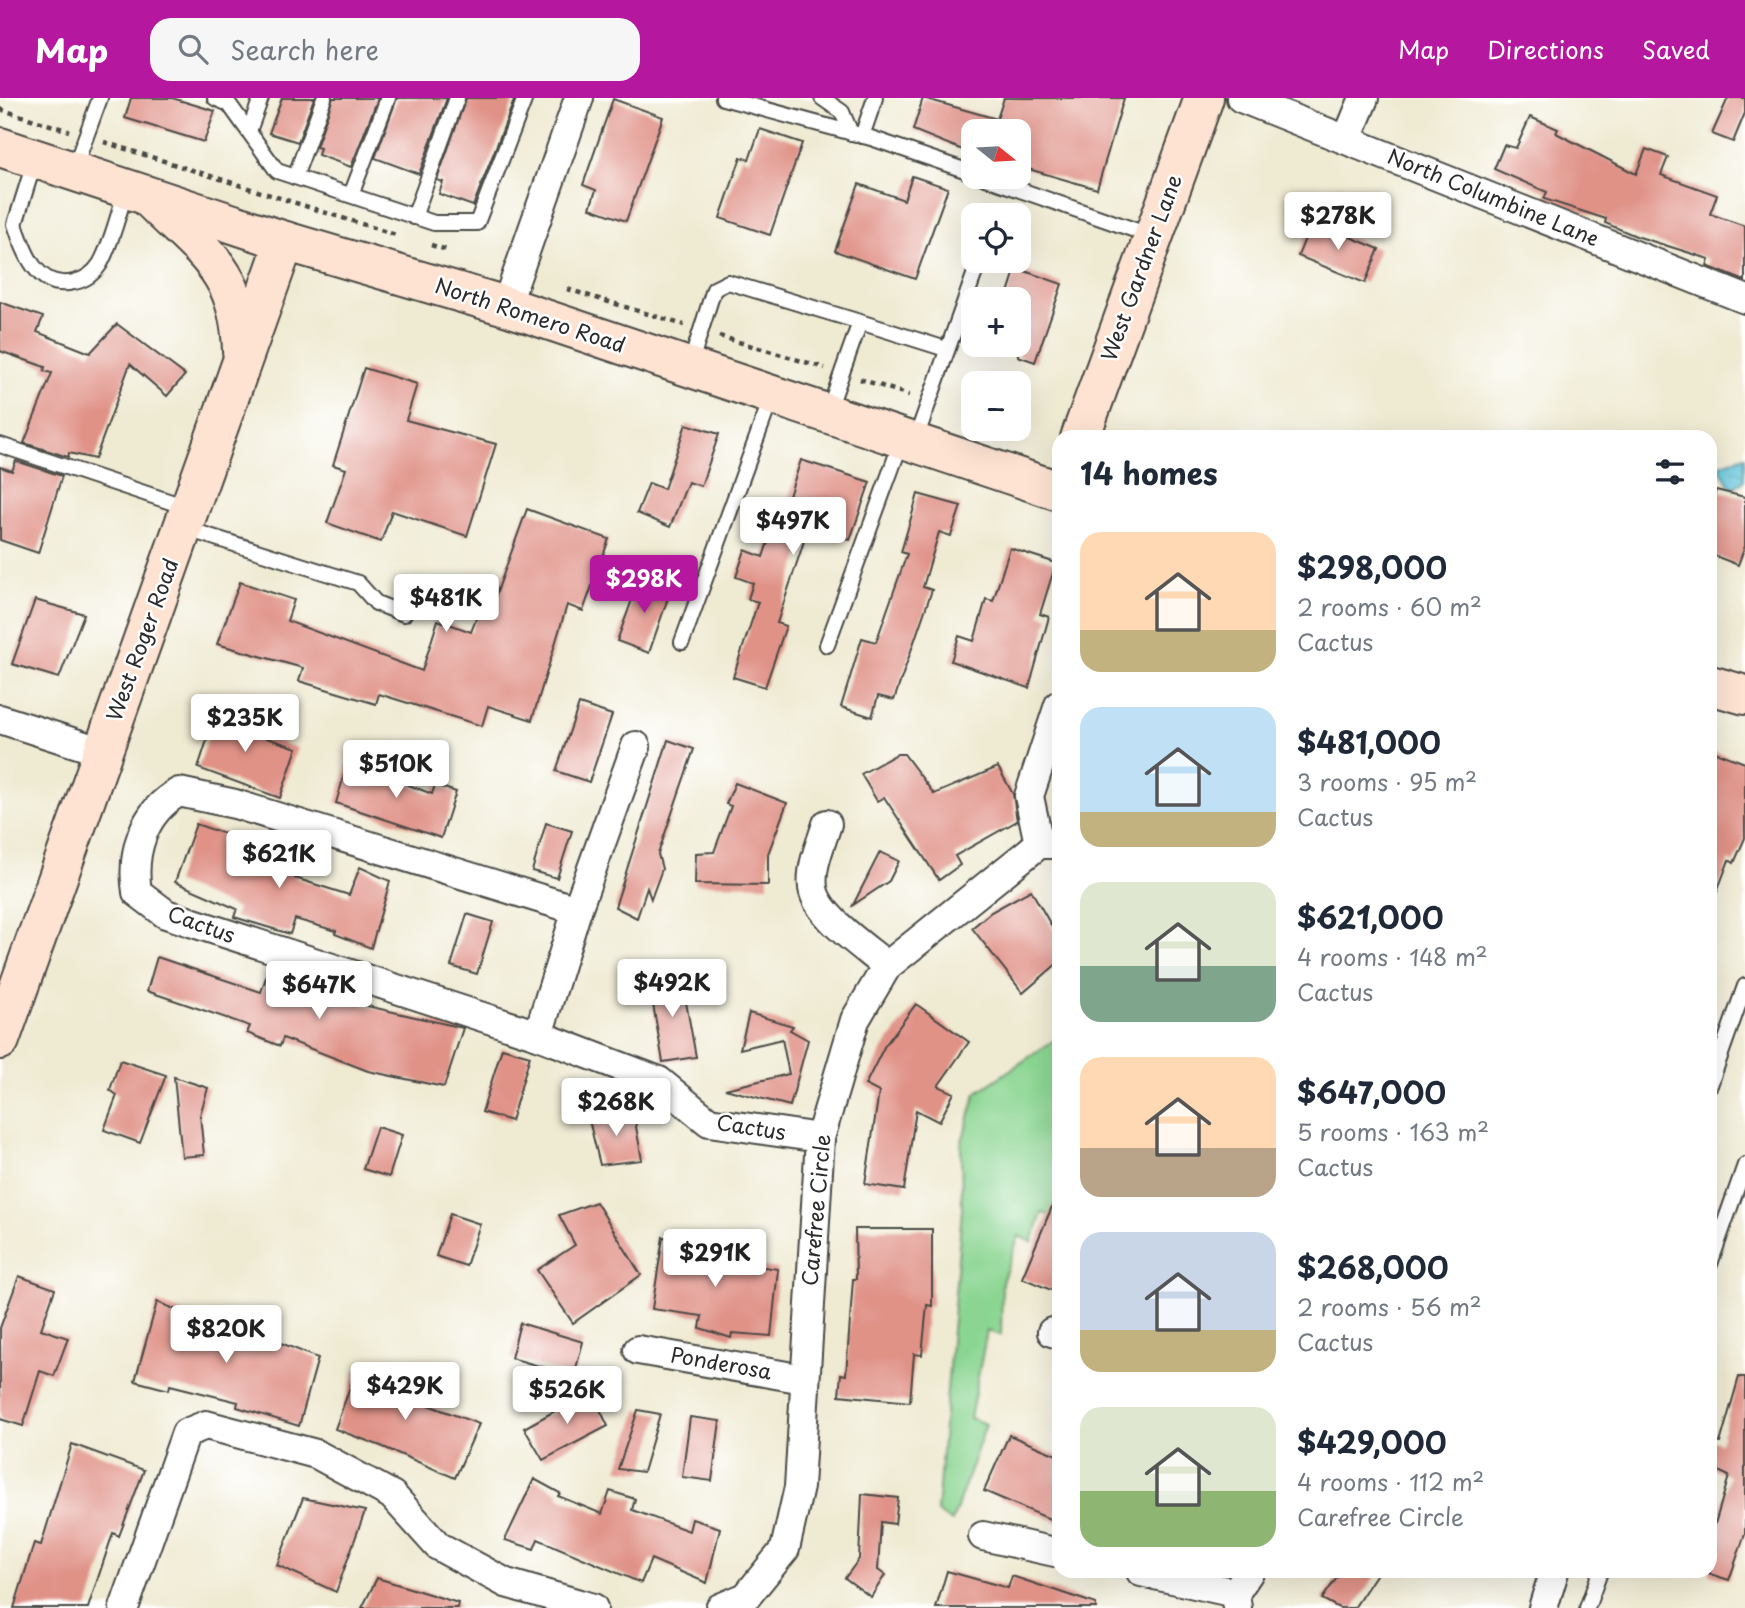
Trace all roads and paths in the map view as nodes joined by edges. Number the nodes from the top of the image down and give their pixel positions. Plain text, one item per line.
1 (100, 98) edge
2 (215, 98) edge
3 (261, 98) edge
4 (324, 98) edge
5 (388, 98) edge
6 (457, 98) edge
7 (526, 98) edge
8 (579, 98) edge
9 (723, 98) edge
10 (822, 98) edge
11 (875, 98) edge
12 (1205, 98) edge
13 (1241, 98) edge
14 (1364, 98) edge
15 (0, 109) edge
16 (249, 131) junction
17 (856, 134) junction
18 (1348, 139) junction
19 (18, 153) edge
20 (80, 154) junction
21 (961, 169) edge
22 (295, 177) junction
23 (1017, 189) edge
24 (137, 192) junction
25 (351, 195) junction
26 (414, 216) junction
27 (340, 218) dead end
28 (1154, 237) junction
29 (285, 241) junction
30 (974, 273) edge
31 (567, 289) dead end
32 (1745, 299) edge
33 (506, 306) junction
34 (860, 322) junction
35 (701, 330) junction
36 (946, 349) junction
37 (242, 362) junction
38 (689, 368) junction
39 (842, 373) junction
40 (773, 395) junction
41 (909, 395) dead end
42 (828, 414) junction
43 (1083, 430) edge
44 (909, 441) junction
45 (0, 446) edge
46 (1052, 489) edge
47 (186, 518) junction
48 (404, 614) dead end
49 (682, 642) dead end
50 (827, 645) dead end
51 (1717, 687) edge
52 (1745, 695) edge
53 (0, 719) edge
54 (1052, 726) edge
55 (636, 746) dead end
56 (103, 752) junction
57 (827, 824) dead end
58 (1049, 844) edge
59 (577, 910) junction
60 (887, 966) junction
61 (1745, 986) edge
62 (7, 1000) edge
63 (538, 1035) junction
64 (0, 1040) edge
65 (1717, 1065) edge
66 (820, 1138) junction
67 (1745, 1165) edge
68 (1717, 1244) edge
69 (638, 1350) dead end
70 (804, 1379) junction
71 (983, 1536) dead end
72 (1052, 1551) edge
73 (1172, 1578) edge
74 (1552, 1578) edge
75 (1598, 1578) edge
76 (1240, 1591) edge
77 (124, 1608) edge
78 (593, 1608) edge
79 (720, 1608) edge
80 (1543, 1608) edge
81 (1587, 1608) edge

1 - 20 lane
2 - 16 lane
3 - 16 lane
4 - 22 lane
5 - 25 lane
6 - 26 lane
7 - 26 lane
8 - 33 street
9 - 17 lane
10 - 17 lane
11 - 17 lane
12 - 28 street, West Gardner Lane
13 - 18 street, North Columbine Lane
14 - 18 street
15 - 20 path
16 - 22 lane
17 - 21 lane
18 - 32 street, North Columbine Lane
19 - 20 street, North Romero Road
19 - 24 lane
20 - 24 street, North Romero Road
20 - 27 path
22 - 25 lane
23 - 28 lane
24 - 29 street, North Romero Road
24 - 37 street
25 - 26 lane
28 - 43 street, West Gardner Lane
29 - 33 street, North Romero Road
29 - 37 street, West Roger Road
30 - 36 lane
31 - 35 path
33 - 38 street, North Romero Road
34 - 35 lane
34 - 36 lane
34 - 39 lane
35 - 38 lane
35 - 39 path
36 - 44 lane
37 - 47 street, West Roger Road
38 - 40 street, North Romero Road
39 - 41 path
39 - 42 lane
40 - 42 street, North Romero Road
40 - 49 lane
42 - 44 street, North Romero Road
44 - 46 street, North Romero Road
44 - 50 lane
45 - 47 lane
47 - 48 lane
47 - 56 street, West Roger Road
51 - 52 street
53 - 56 street
54 - 58 street
55 - 59 street
56 - 62 street, West Roger Road
57 - 60 street
58 - 60 street, Carefree Circle
59 - 63 street
59 - 63 street, Cactus
60 - 66 street, Carefree Circle
61 - 65 lane
62 - 64 street, West Roger Road
63 - 66 street, Cactus
66 - 70 street, Carefree Circle
67 - 68 lane
69 - 70 street, Ponderosa
70 - 79 street, Carefree Circle
71 - 72 street
73 - 76 street
74 - 80 street
75 - 81 lane
77 - 78 street

